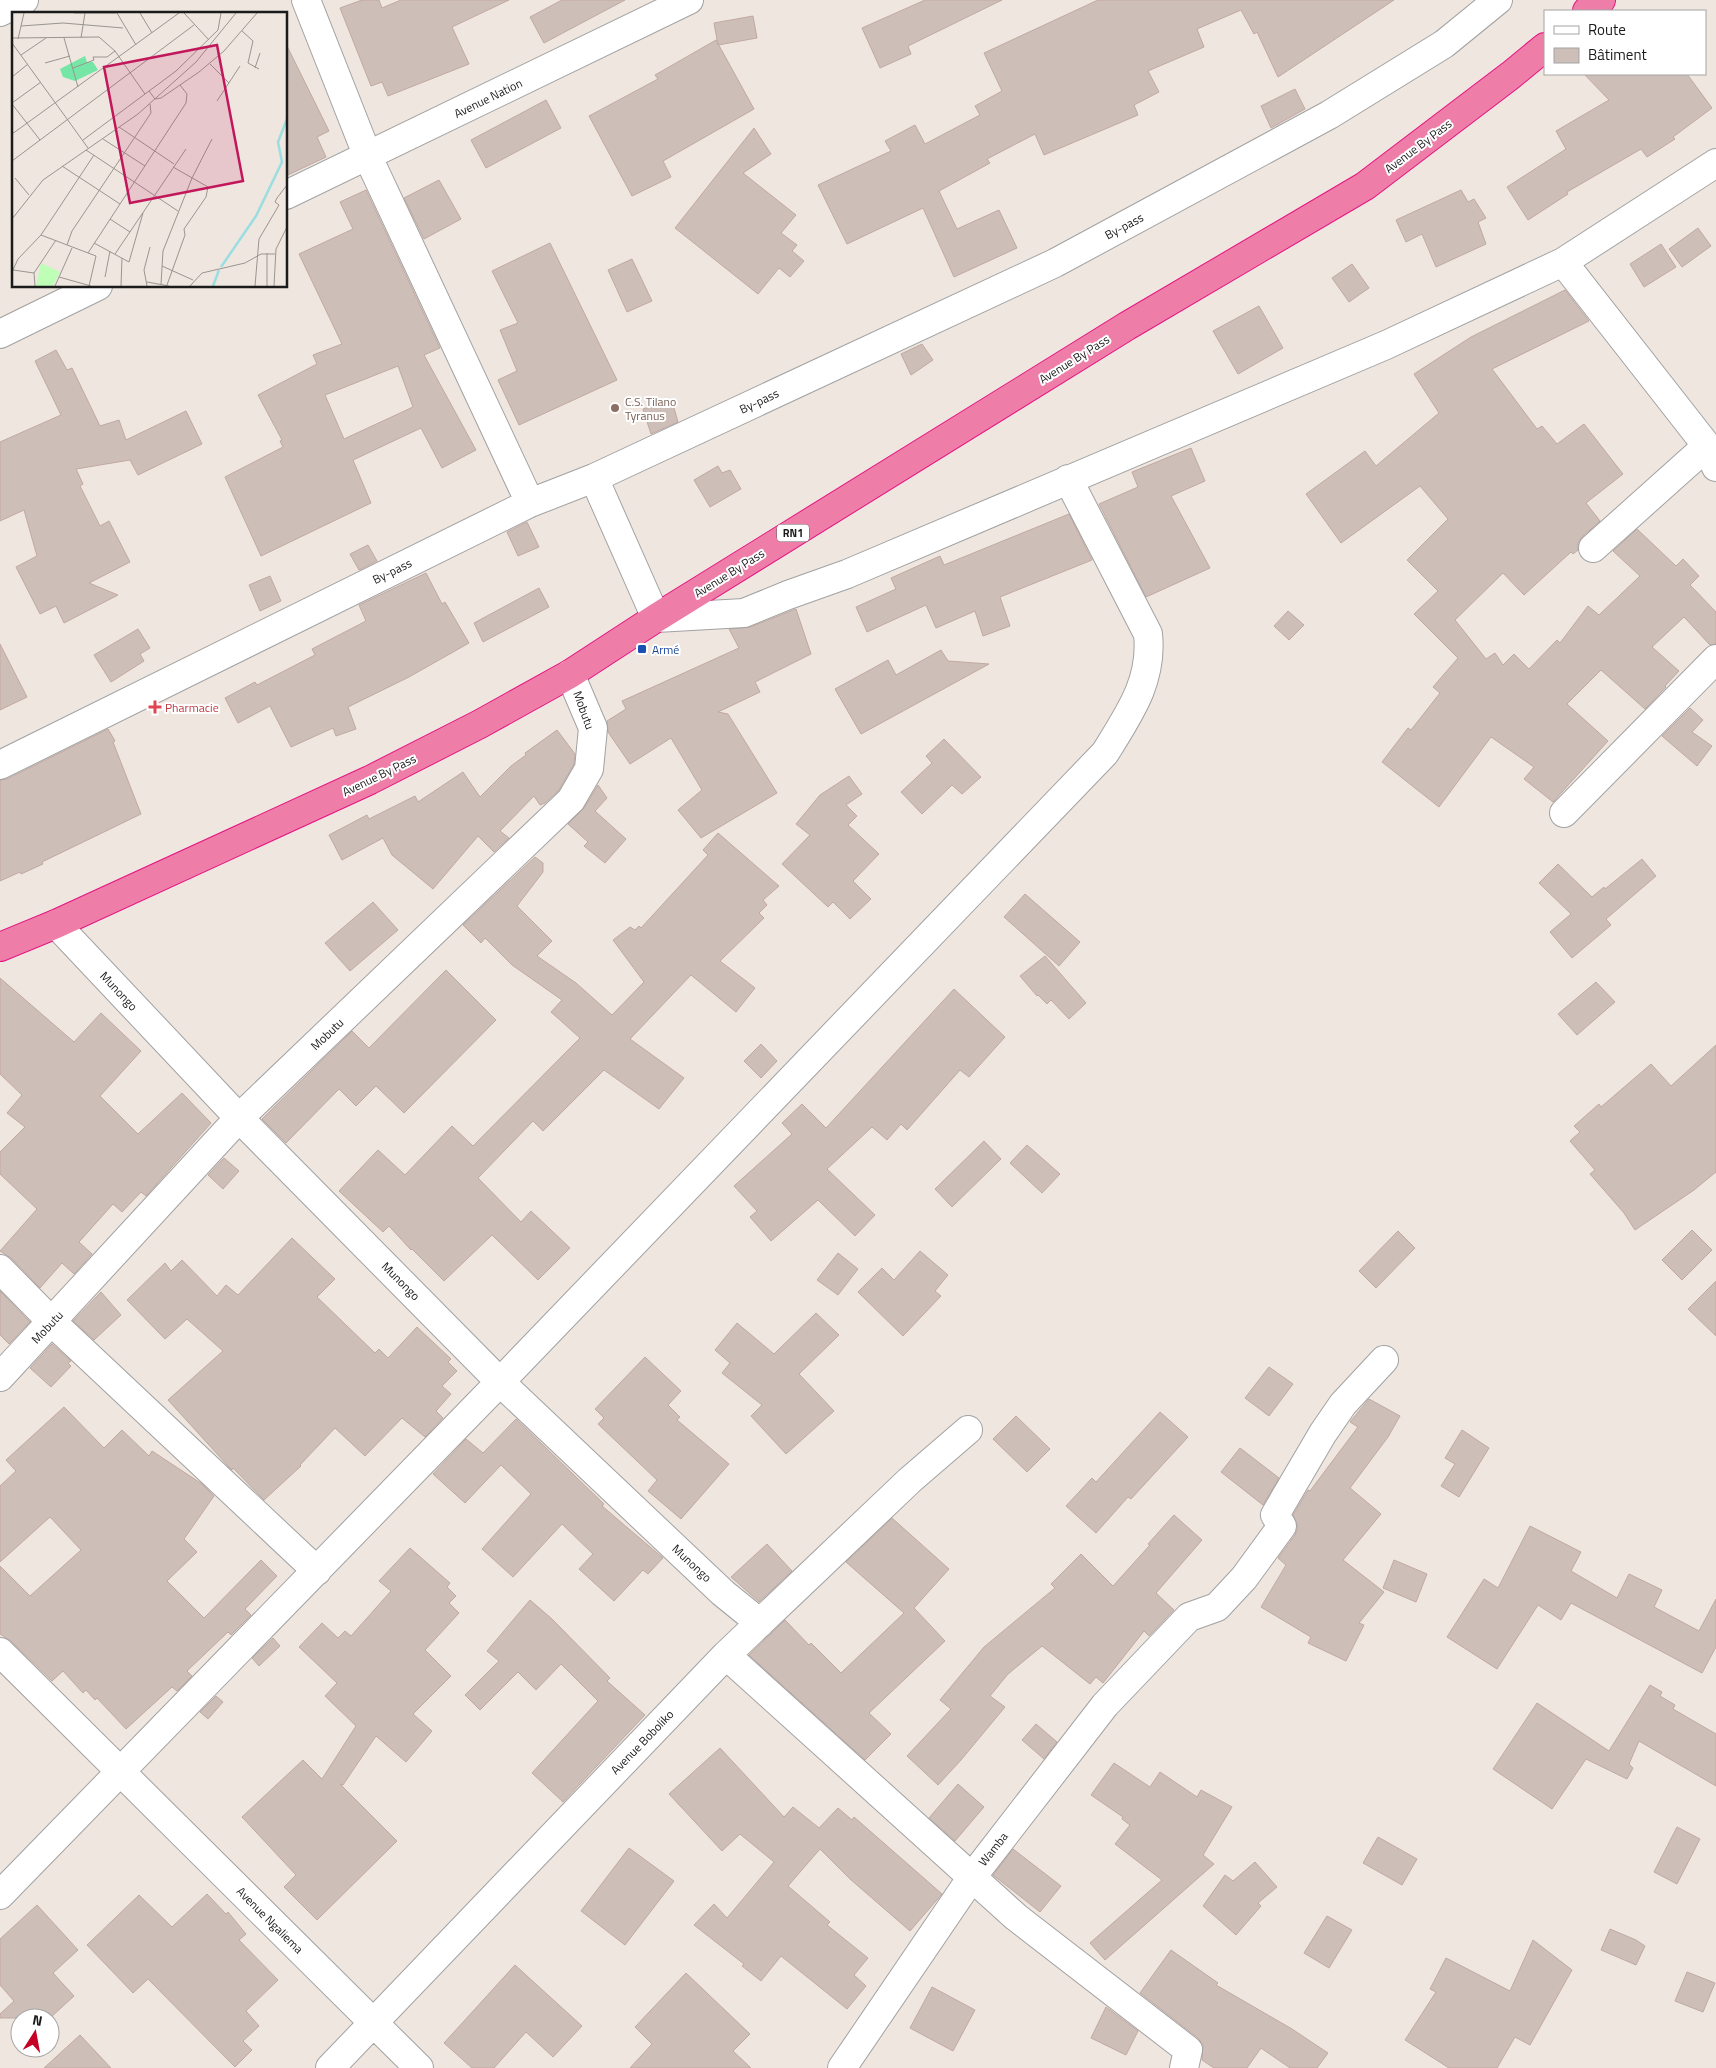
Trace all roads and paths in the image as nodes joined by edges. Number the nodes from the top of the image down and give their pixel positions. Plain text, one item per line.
1 (24, 0) edge
2 (306, 0) edge
3 (689, 0) edge
4 (1498, 0) edge
5 (1600, 0) edge
6 (1588, 10) edge
7 (0, 12) edge
8 (1544, 48) edge
9 (368, 157) junction
10 (1716, 163) edge
11 (288, 194) edge
12 (1562, 262) junction
13 (94, 288) edge
14 (0, 334) edge
15 (1711, 457) edge
16 (594, 478) junction
17 (1068, 479) junction
18 (530, 503) junction
19 (1593, 548) dead end
20 (656, 618) junction
21 (1716, 659) edge
22 (570, 674) junction
23 (0, 765) edge
24 (1564, 813) dead end
25 (56, 924) junction
26 (0, 947) edge
27 (239, 1118) junction
28 (0, 1269) edge
29 (52, 1322) junction
30 (1384, 1360) dead end
31 (0, 1377) edge
32 (500, 1382) junction
33 (968, 1430) dead end
34 (317, 1571) junction
35 (760, 1623) junction
36 (0, 1652) edge
37 (726, 1655) junction
38 (121, 1771) junction
39 (972, 1877) junction
40 (0, 1895) edge
41 (372, 2022) junction
42 (330, 2068) edge
43 (420, 2068) edge
44 (842, 2068) edge
45 (1184, 2068) edge

1 - 7 street
2 - 9 street
3 - 9 street, Avenue Nation
4 - 16 street, By-pass
5 - 6 highway
8 - 20 highway, Avenue By Pass / RN1
9 - 11 street, Avenue Nation
9 - 18 street
10 - 12 street
12 - 15 street
12 - 17 street
13 - 14 street
15 - 19 street
16 - 18 street, By-pass
16 - 20 street
17 - 20 street
17 - 32 street
18 - 23 street, By-pass
20 - 22 highway, Avenue By Pass / RN1
21 - 24 street
22 - 25 highway, Avenue By Pass / RN1
22 - 27 street, Mobutu
25 - 26 highway, Avenue By Pass / RN1
25 - 27 street, Munongo
27 - 29 street, Mobutu
27 - 32 street, Munongo
28 - 29 street
29 - 31 street, Mobutu
29 - 34 street
30 - 39 street, Wamba
32 - 34 street
32 - 35 street, Munongo
33 - 35 street, Avenue Boboliko
34 - 38 street
35 - 37 street, Avenue Boboliko
36 - 38 street, Avenue Ngaliema
37 - 39 street
37 - 41 street, Avenue Boboliko
38 - 40 street
38 - 41 street, Avenue Ngaliema
39 - 44 street, Wamba
39 - 45 street
41 - 42 street, Avenue Boboliko
41 - 43 street, Avenue Ngaliema

